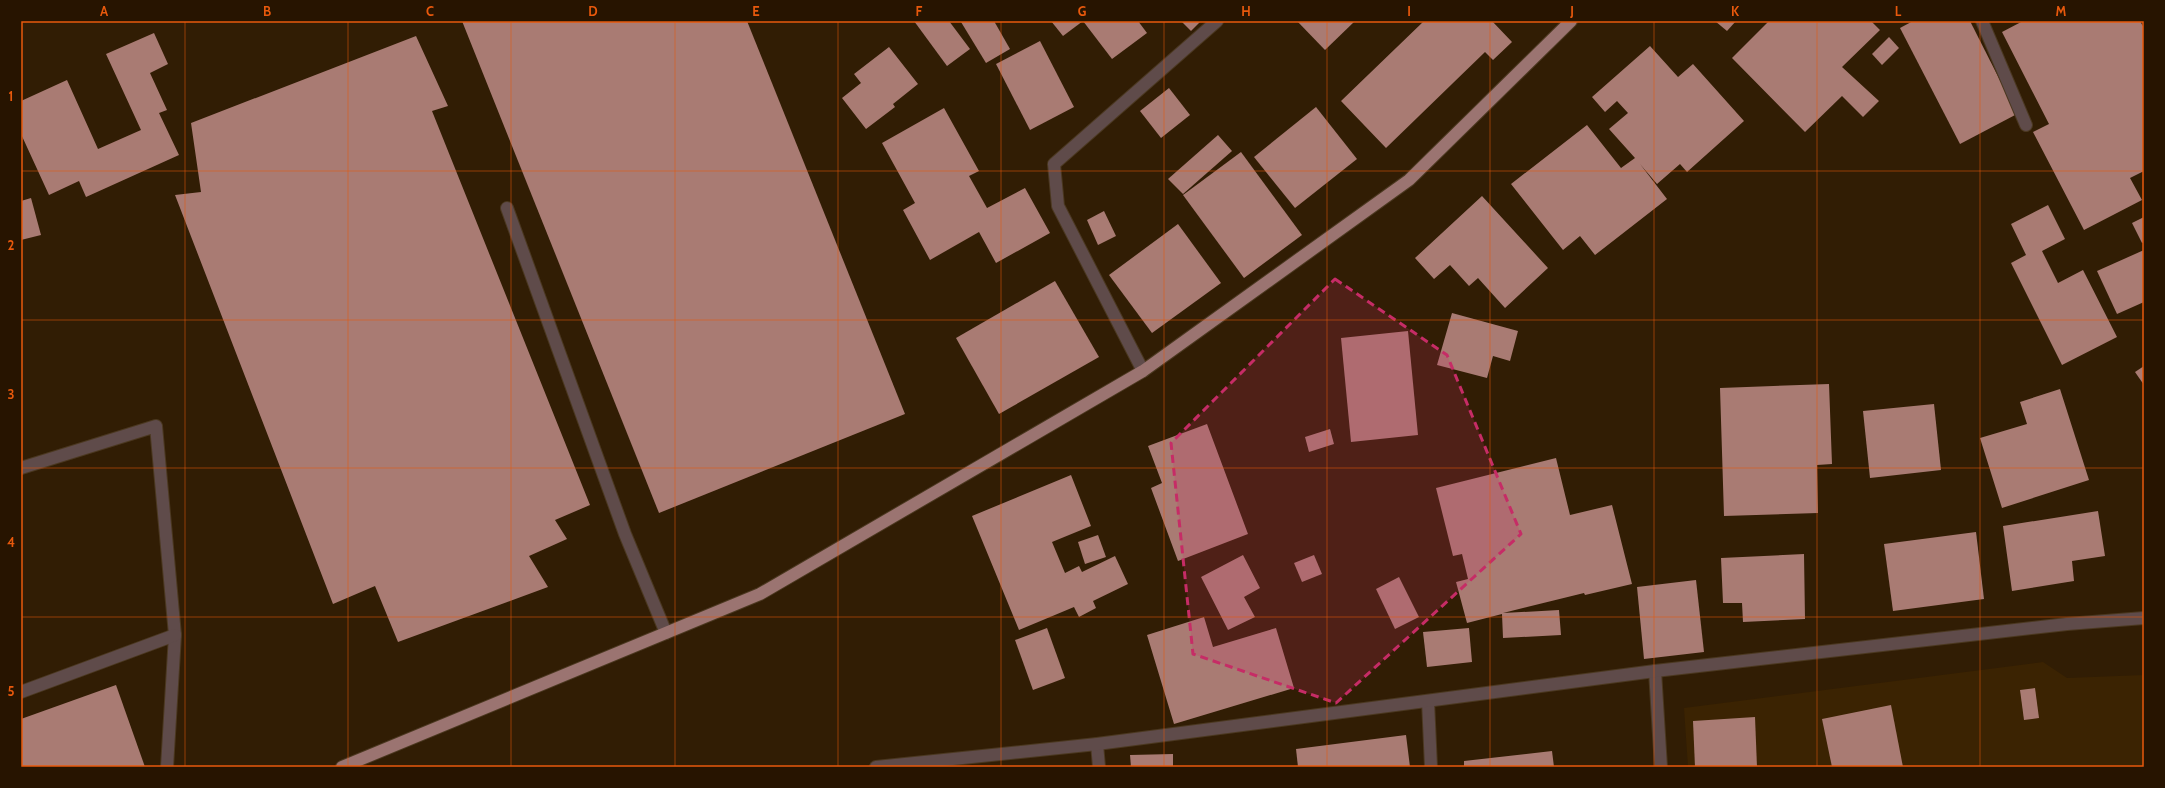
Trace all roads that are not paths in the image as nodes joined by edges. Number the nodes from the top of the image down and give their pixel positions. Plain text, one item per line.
1 (1217, 21) edge
2 (1571, 21) edge
3 (1982, 21) edge
4 (2026, 125) dead end
5 (507, 208) dead end
6 (1143, 371) junction
7 (21, 468) edge
8 (2144, 618) edge
9 (666, 633) junction
10 (175, 635) junction
11 (1655, 671) junction
12 (21, 692) edge
13 (1428, 701) junction
14 (1097, 744) junction
15 (167, 767) edge
16 (344, 767) edge
17 (876, 767) edge
18 (1098, 767) edge
19 (1431, 767) edge
20 (1661, 767) edge

1 - 6 street
2 - 6 main road
3 - 4 street
5 - 9 street
6 - 9 main road
7 - 10 street
8 - 11 street
9 - 16 main road
10 - 12 street
10 - 15 street
11 - 13 street
11 - 20 street
13 - 14 street
13 - 19 street
14 - 17 street
14 - 18 street

